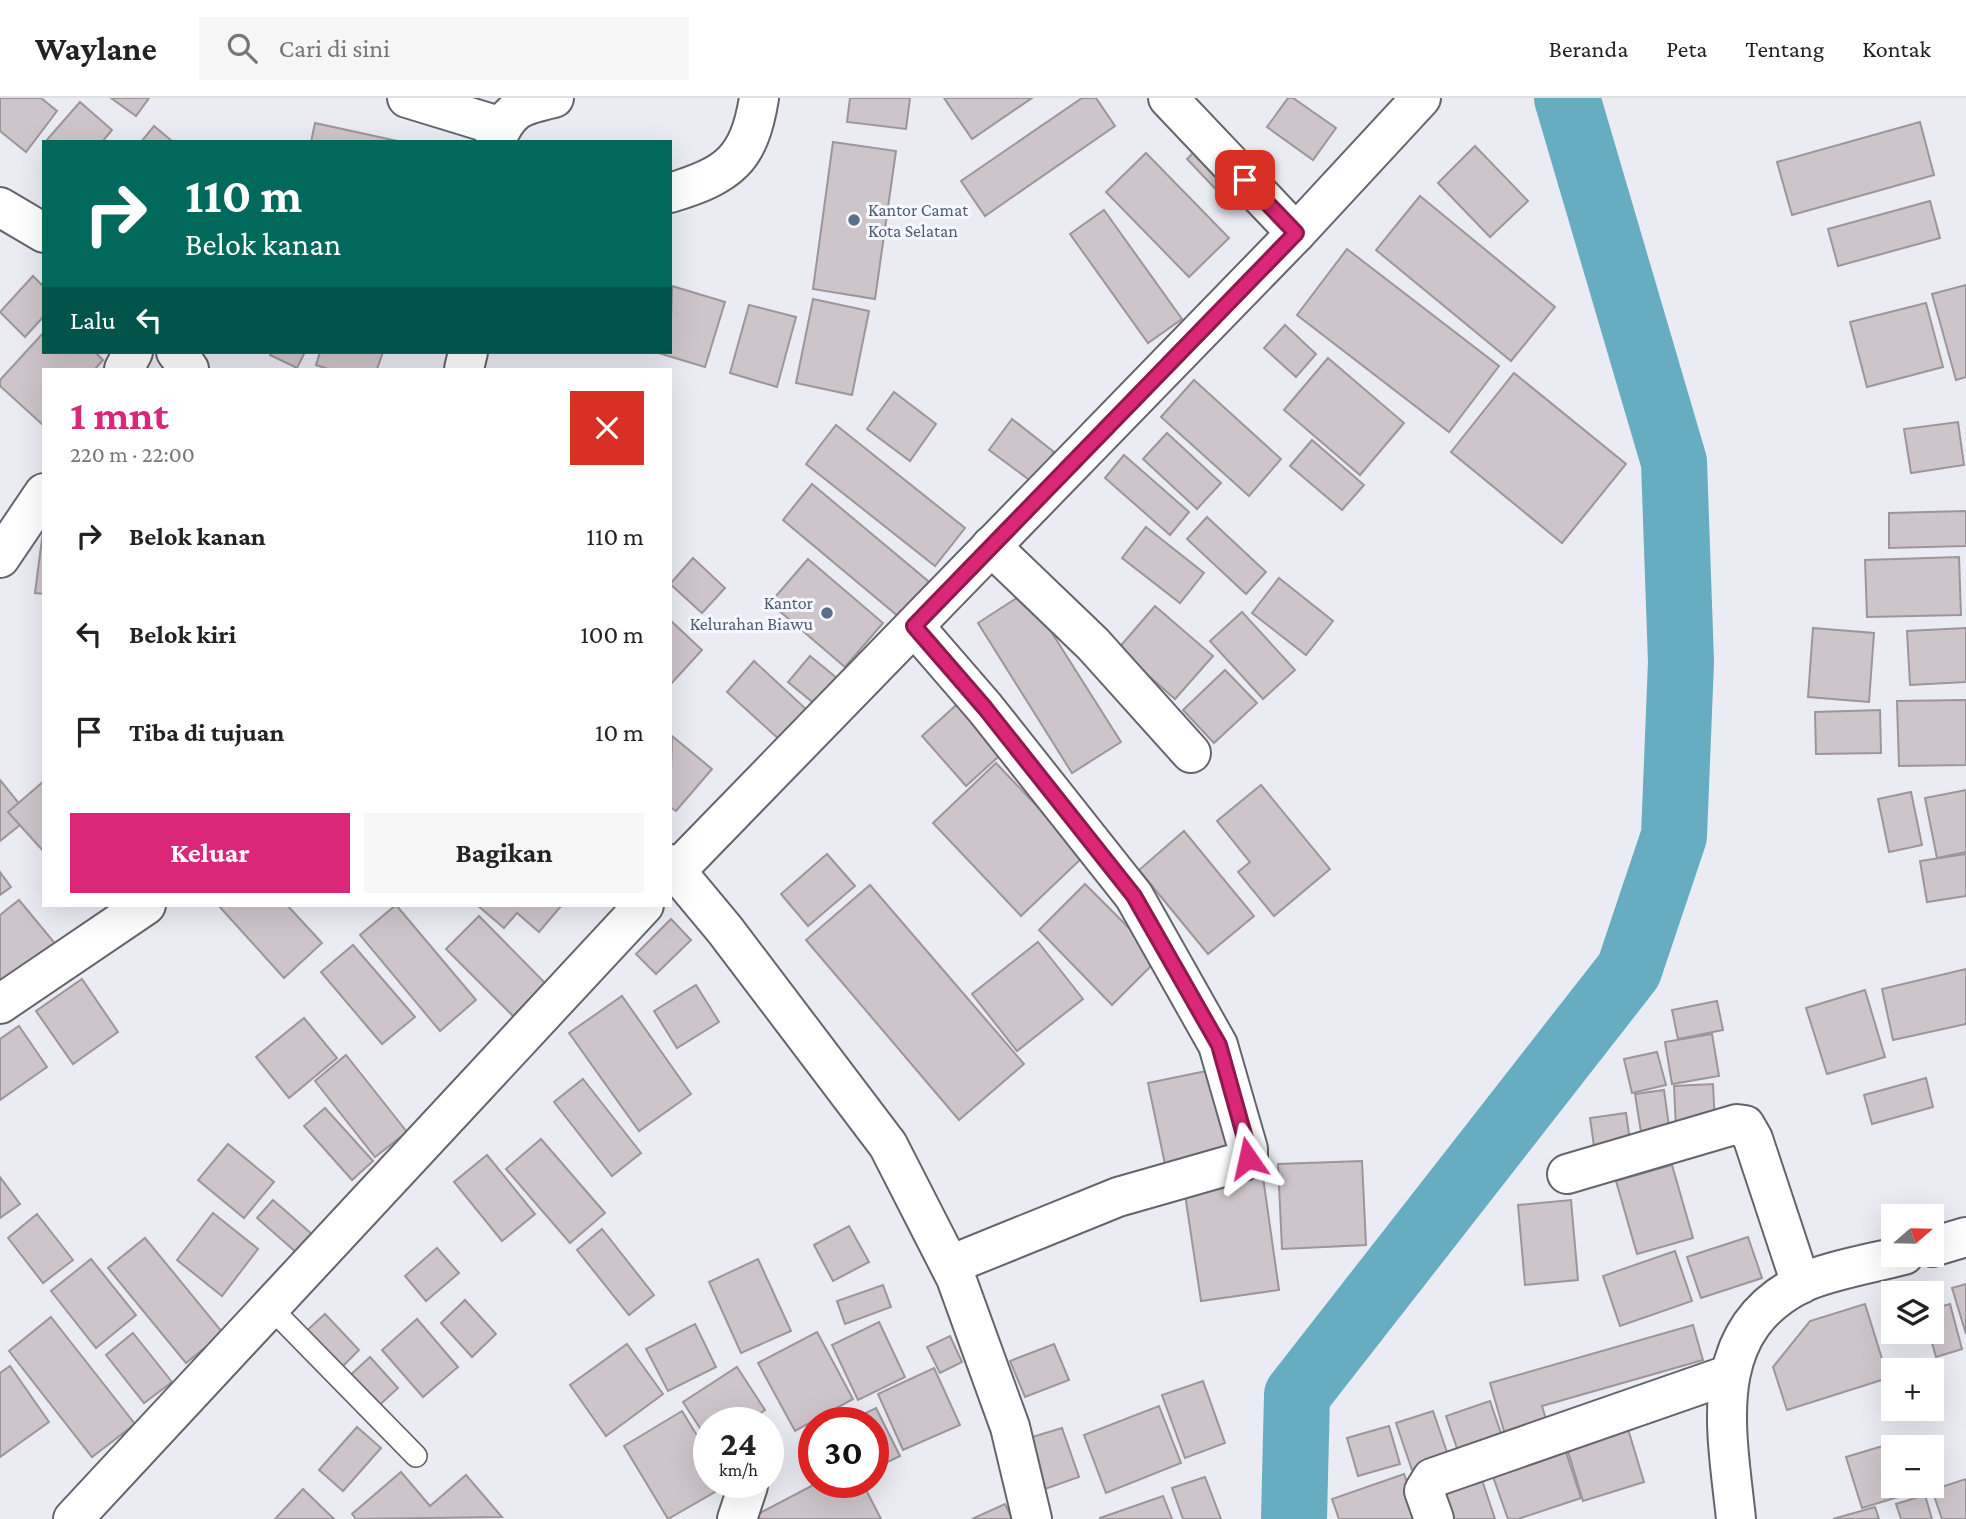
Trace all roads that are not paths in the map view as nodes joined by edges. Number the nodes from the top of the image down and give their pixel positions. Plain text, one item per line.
1 (407, 98) edge
2 (554, 98) edge
3 (759, 98) edge
4 (1168, 98) edge
5 (1412, 103) edge
6 (498, 134) edge
7 (672, 192) edge
8 (0, 206) edge
9 (42, 232) edge
10 (1296, 233) junction
11 (178, 354) edge
12 (188, 368) edge
13 (42, 496) edge
14 (991, 546) junction
15 (0, 558) edge
16 (914, 626) junction
17 (1191, 753) dead end
18 (672, 870) edge
19 (143, 907) edge
20 (642, 907) edge
21 (0, 1004) edge
22 (1567, 1174) dead end
23 (1966, 1237) edge
24 (1944, 1243) edge
25 (1881, 1261) edge
26 (950, 1265) junction
27 (1801, 1284) junction
28 (270, 1307) junction
29 (1728, 1375) junction
30 (416, 1456) dead end
31 (73, 1519) edge
32 (1032, 1519) edge
33 (1434, 1519) edge
34 (1736, 1519) edge

1 - 6 street
2 - 6 street
3 - 7 street
4 - 10 street
5 - 10 street
8 - 9 street
10 - 14 street
11 - 12 street
13 - 15 street
14 - 16 street
14 - 17 street
16 - 18 street
16 - 26 street
18 - 26 street
19 - 21 street
20 - 28 street
22 - 27 street
23 - 24 street
25 - 27 street
26 - 32 street
27 - 29 street
28 - 30 lane
28 - 31 street
29 - 33 street
29 - 34 street

